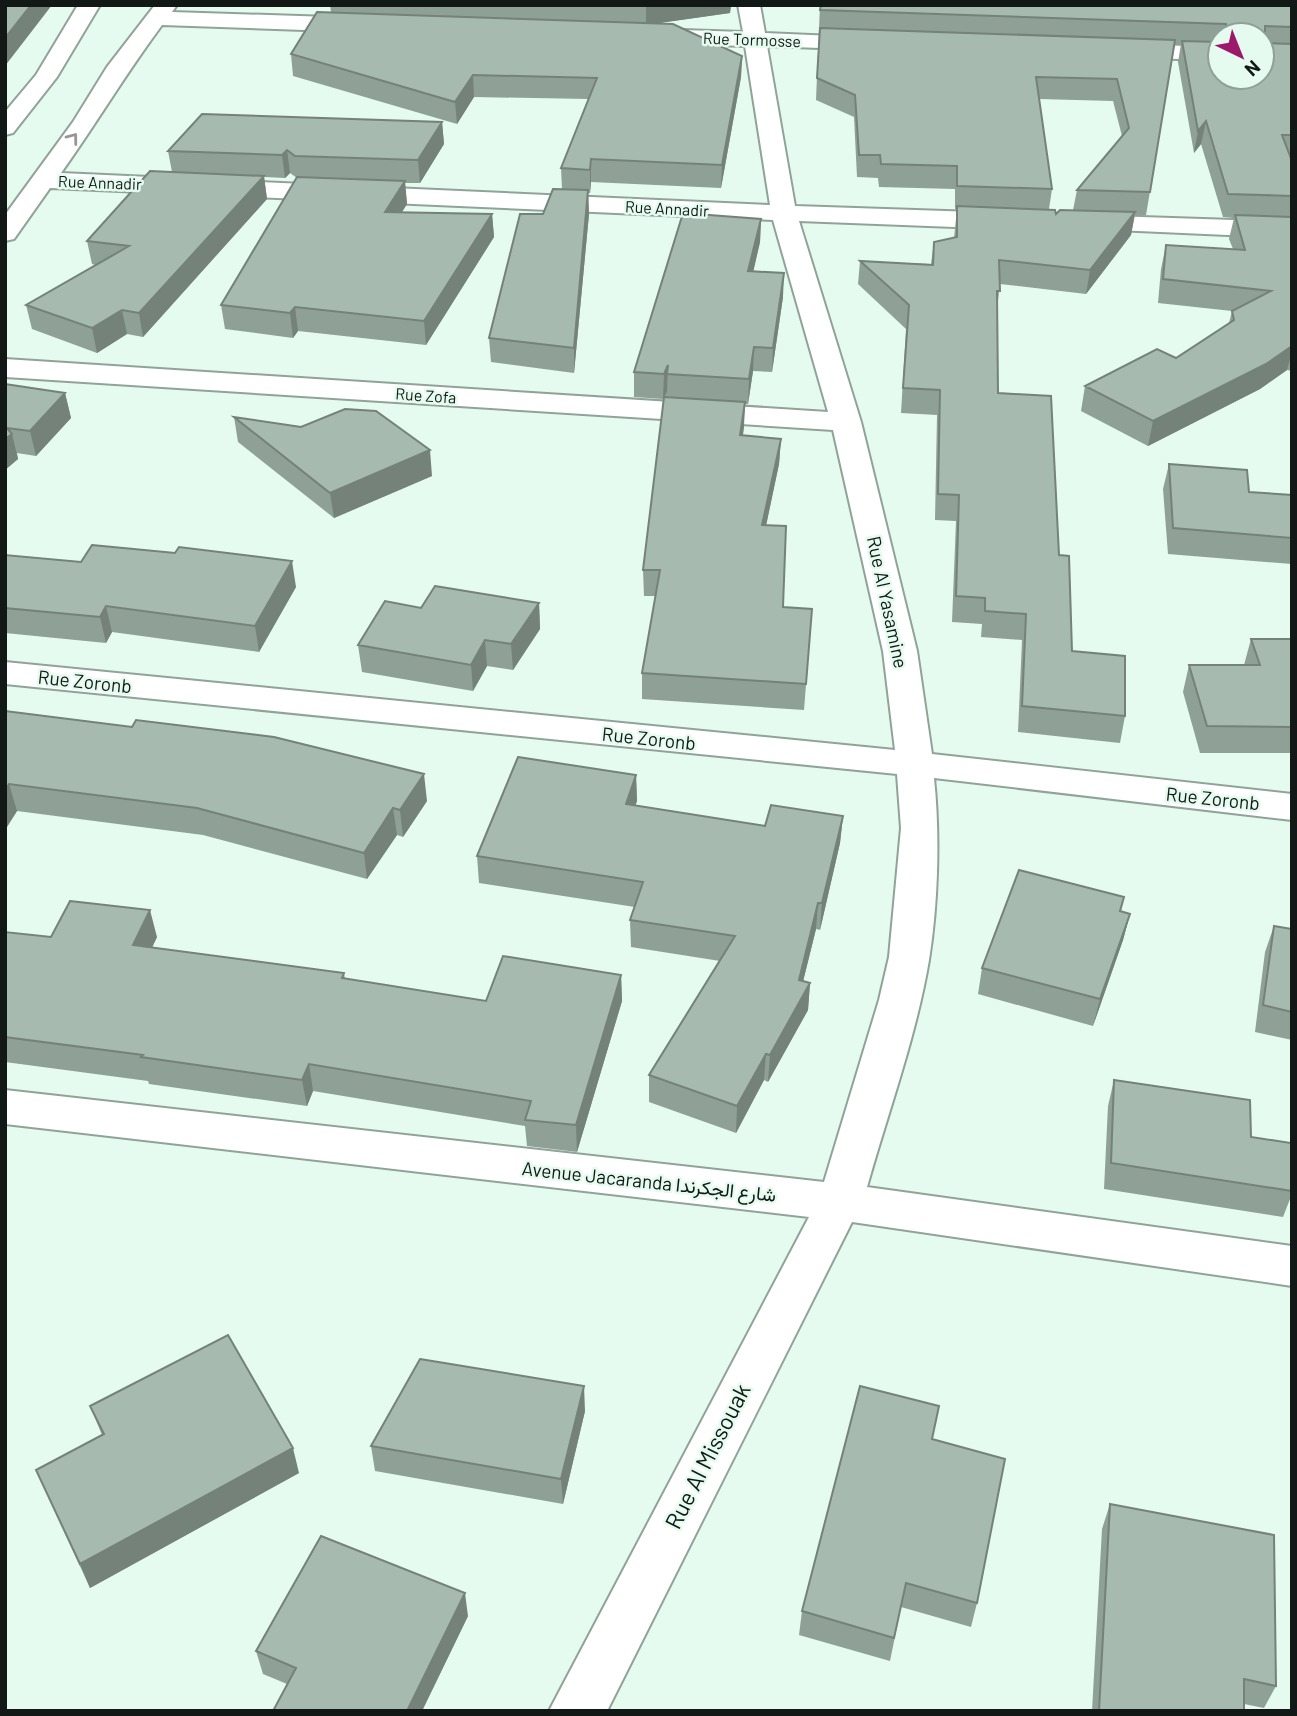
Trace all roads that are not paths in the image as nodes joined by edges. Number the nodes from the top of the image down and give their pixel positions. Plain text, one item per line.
1 (89, 5) edge
2 (749, 5) edge
3 (162, 11) edge
4 (380, 26) edge
5 (630, 35) edge
6 (755, 40) junction
7 (892, 44) edge
8 (1097, 51) edge
9 (1206, 54) edge
10 (5, 128) edge
11 (42, 180) junction
12 (784, 214) junction
13 (1031, 222) edge
14 (1059, 222) edge
15 (1292, 230) edge
16 (5, 233) edge
17 (5, 368) edge
18 (846, 422) junction
19 (5, 673) edge
20 (915, 764) junction
21 (1292, 807) edge
22 (5, 1107) edge
23 (840, 1202) junction
24 (1292, 1266) edge
25 (577, 1711) edge

1 - 10 street
2 - 6 street, Rue Al Yasamine
3 - 4 street
11 -> 3 street
5 - 6 street, Rue Tormosse
6 - 7 street, Rue Tormosse
6 - 12 street, Rue Al Yasamine
8 - 9 street
11 - 12 street, Rue Annadir
11 - 16 street
12 - 13 street, Rue Annadir
12 - 18 street, Rue Al Yasamine
14 - 15 street
17 - 18 street, Rue Zofa
18 - 20 street, Rue Al Yasamine
19 - 20 street, Rue Zoronb
20 - 21 street, Rue Zoronb
20 - 23 street, Rue Al Yasamine
22 - 23 street, Avenue Jacaranda شارع الجكرندا
23 - 24 street, Avenue Jacaranda شارع الجكرندا
23 - 25 street, Rue Al Missouak

